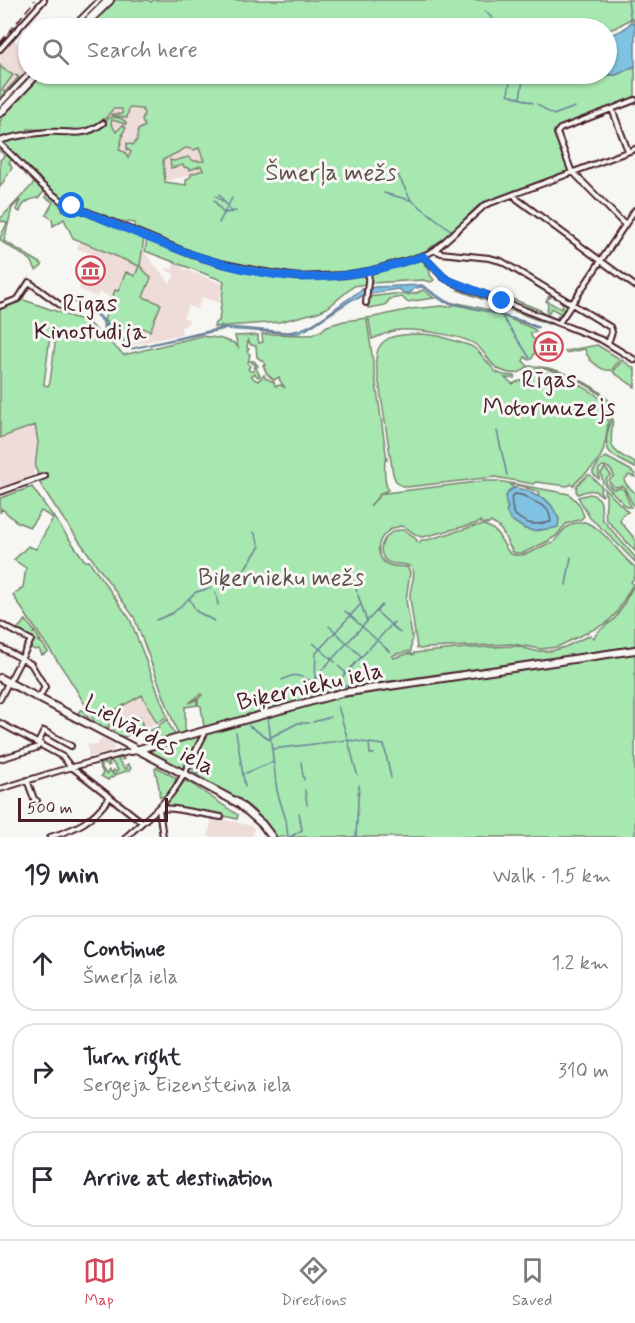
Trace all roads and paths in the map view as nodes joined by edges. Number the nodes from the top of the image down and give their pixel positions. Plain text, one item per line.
1 (44, 0) edge
2 (104, 2) edge
3 (28, 18) edge
4 (84, 18) edge
5 (89, 18) edge
6 (18, 29) edge
7 (0, 49) edge
8 (19, 84) edge
9 (27, 84) edge
10 (635, 100) edge
11 (0, 104) edge
12 (612, 109) junction
13 (0, 112) edge
14 (103, 123) dead end
15 (0, 144) edge
16 (635, 148) edge
17 (628, 151) junction
18 (573, 172) junction
19 (514, 194) junction
20 (635, 210) edge
21 (625, 225) junction
22 (435, 250) junction
23 (423, 256) junction
24 (600, 261) junction
25 (369, 271) junction
26 (358, 273) junction
27 (368, 285) junction
28 (635, 286) edge
29 (366, 303) dead end
30 (571, 303) junction
31 (0, 306) edge
32 (63, 306) dead end
33 (559, 323) junction
34 (608, 343) junction
35 (635, 360) edge
36 (45, 476) dead end
37 (0, 492) edge
38 (1, 622) edge
39 (0, 647) edge
40 (635, 650) edge
41 (21, 659) junction
42 (0, 680) edge
43 (8, 684) junction
44 (0, 699) edge
45 (38, 700) junction
46 (0, 723) edge
47 (206, 731) junction
48 (39, 743) junction
49 (71, 746) dead end
50 (134, 750) junction
51 (0, 759) edge
52 (71, 767) junction
53 (183, 776) junction
54 (27, 780) junction
55 (0, 789) edge
56 (110, 797) junction
57 (37, 801) dead end
58 (159, 808) junction
59 (221, 817) dead end
60 (142, 822) junction
61 (59, 836) edge
62 (50, 837) edge
63 (126, 837) edge
64 (163, 837) edge
65 (270, 837) edge

1 - 3 street
2 - 4 street
2 - 5 highway
6 - 7 street
8 - 11 street
9 - 13 highway
10 - 12 street
12 - 17 street
12 - 18 street
14 - 15 street
15 - 26 street
16 - 17 street
17 - 18 street
18 - 19 street
18 - 21 street
19 - 22 street
19 - 24 street
20 - 21 street
21 - 24 street
22 - 23 street
22 - 30 street
23 - 25 street
23 - 33 street
24 - 28 street
24 - 30 street
25 - 26 street
25 - 27 street
26 - 27 street
27 - 29 street
30 - 33 street
30 - 34 street
31 - 32 street
33 - 34 street
34 - 35 street
36 - 37 street
38 - 41 street
39 - 41 street
40 - 47 main road, Biķernieku iela
41 - 43 street
41 - 45 street
42 - 43 main road, Lielvārdes iela
43 - 44 street
43 - 45 main road, Lielvārdes iela
45 - 50 main road, Lielvārdes iela
46 - 48 street
47 - 50 main road, Biķernieku iela
47 - 53 street
48 - 49 street
48 - 51 street
48 - 52 street
50 - 52 street, Biķernieku iela
50 - 53 main road, Lielvārdes iela
52 - 54 street, Biķernieku iela
52 - 56 street
53 - 58 street
53 - 65 main road, Lielvārdes iela
54 - 55 street, Biķernieku iela
54 - 57 street
56 - 60 street
56 - 61 street
58 - 59 street
58 - 60 street
58 - 64 street
60 - 63 street
61 - 62 street

